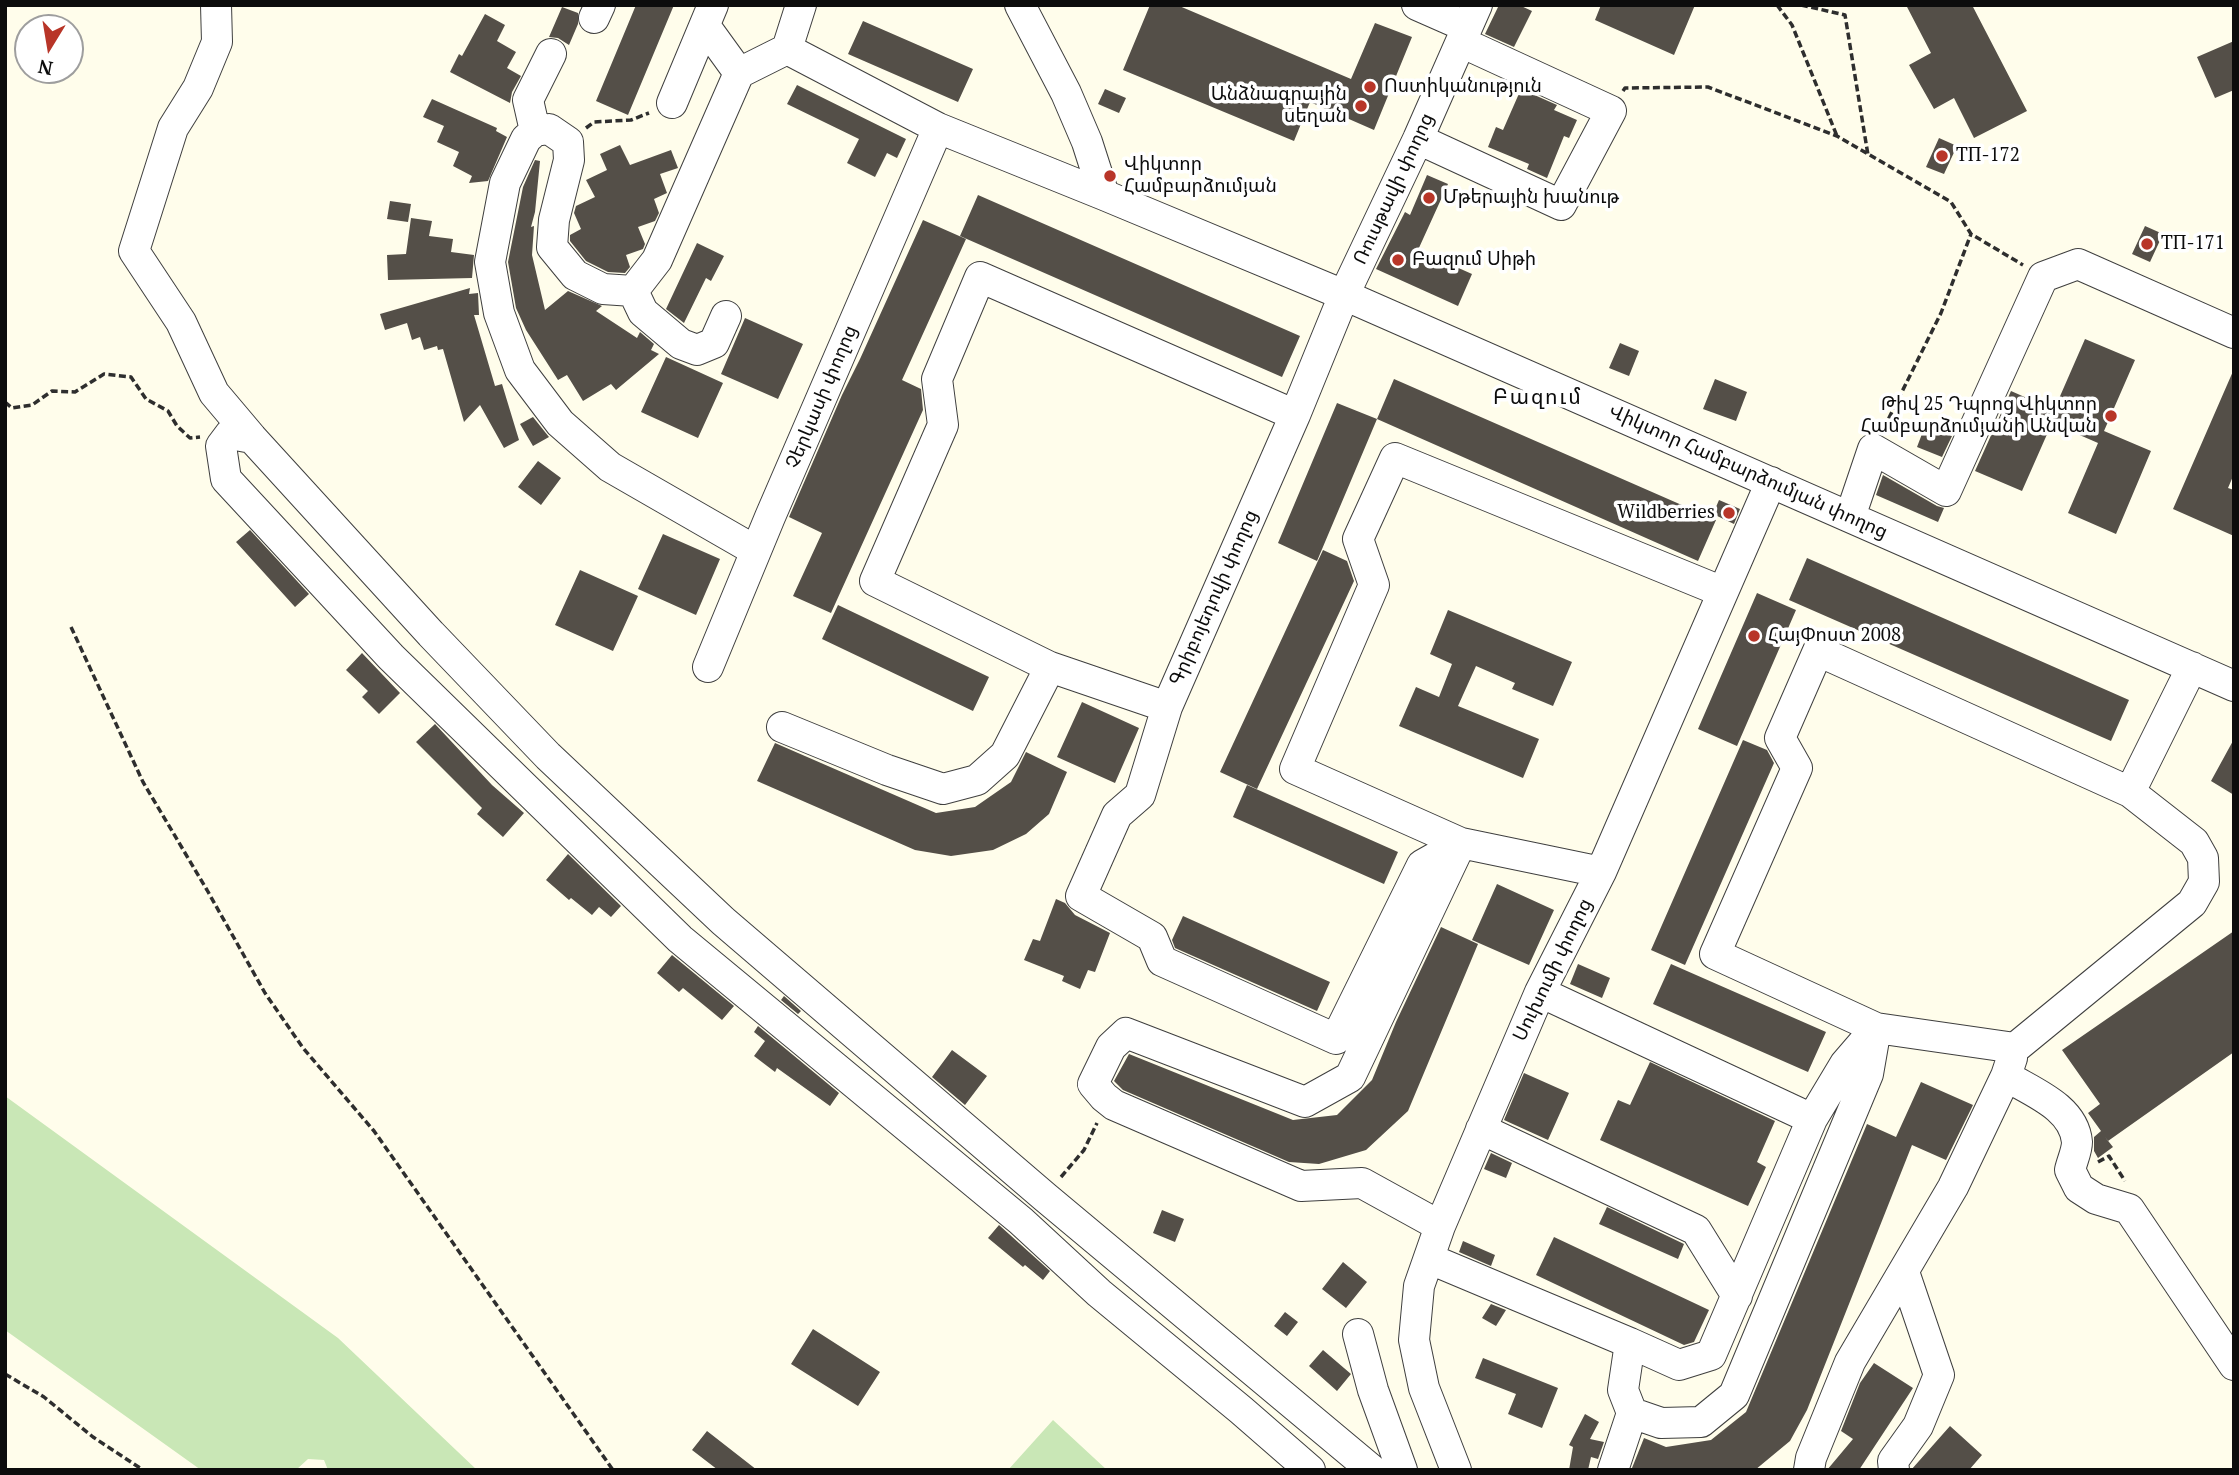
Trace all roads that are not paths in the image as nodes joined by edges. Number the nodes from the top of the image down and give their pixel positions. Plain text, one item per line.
1 (216, 5) edge
2 (802, 5) edge
3 (1020, 5) edge
4 (1417, 5) edge
5 (709, 16) edge
6 (1468, 25) edge
7 (787, 49) junction
8 (551, 54) dead end
9 (739, 73) junction
10 (672, 103) road end
11 (938, 128) junction
12 (535, 131) junction
13 (1418, 138) junction
14 (1104, 195) junction
15 (633, 291) junction
16 (1344, 295) junction
17 (726, 316) dead end
18 (2234, 333) edge
19 (1295, 415) junction
20 (252, 438) junction
21 (1770, 482) junction
22 (1850, 517) junction
23 (756, 551) junction
24 (1723, 592) junction
25 (708, 667) dead end
26 (1050, 667) junction
27 (2192, 667) junction
28 (2234, 685) edge
29 (1167, 707) junction
30 (782, 727) dead end
31 (2130, 792) junction
32 (1461, 842) junction
33 (1601, 873) junction
34 (1540, 992) junction
35 (1876, 1028) junction
36 (2015, 1048) junction
37 (2006, 1076) junction
38 (1812, 1119) junction
39 (1480, 1129) junction
40 (1440, 1226) junction
41 (1430, 1259) junction
42 (1905, 1272) junction
43 (1737, 1296) junction
44 (1358, 1334) dead end
45 (1630, 1343) junction
46 (2234, 1365) edge
47 (1632, 1413) junction
48 (1310, 1470) edge
49 (1372, 1470) edge
50 (1402, 1470) edge
51 (1456, 1470) edge
52 (1613, 1470) edge
53 (1809, 1470) edge
54 (1894, 1470) edge

1 - 20 street
2 - 7 street
3 - 14 street
4 - 6 street
5 - 9 street
5 - 10 street
6 - 13 street, Ռուսթավի փողոց
6 - 13 street
7 - 9 street
7 - 11 street, Վիկտոր Համբարձումյան փողոց
8 - 12 street
9 - 15 street
11 - 14 street, Վիկտոր Համբարձումյան փողոց
11 - 23 street, Չերկասի փողոց
12 - 15 street
12 - 23 street
13 - 16 street, Ռուսթավի փողոց
14 - 16 street, Վիկտոր Համբարձումյան փողոց
15 - 17 street
16 - 19 street, Գրիբոյեդովի փողոց
16 - 21 street, Վիկտոր Համբարձումյան փողոց
18 - 22 street
19 - 26 street
19 - 29 street, Գրիբոյեդովի փողոց
20 - 48 street
20 - 49 street
21 - 22 street, Վիկտոր Համբարձումյան փողոց
21 - 24 street, Սուխումի փողոց
22 - 27 street, Վիկտոր Համբարձումյան փողոց
23 - 25 street, Չերկասի փողոց
24 - 32 street
24 - 33 street, Սուխումի փողոց
26 - 29 street
26 - 30 street
27 - 28 street, Վիկտոր Համբարձումյան փողոց
27 - 31 street
29 - 32 street, Գրիբոյեդովի փողոց
31 - 35 street
31 - 36 street
32 - 33 street
32 - 40 street
33 - 34 street, Սուխումի փողոց
34 - 38 street
34 - 39 street, Սուխումի փողոց
35 - 36 street
35 - 38 street
35 - 47 street
36 - 37 street
37 - 42 street
37 - 46 street
38 - 43 street
39 - 40 street, Սուխումի փողոց
39 - 43 street
40 - 41 street, Սուխումի փողոց
41 - 45 street
41 - 51 street, Սուխումի փողոց
42 - 53 street
42 - 54 street
43 - 45 street
44 - 50 street
45 - 47 street
47 - 52 street

